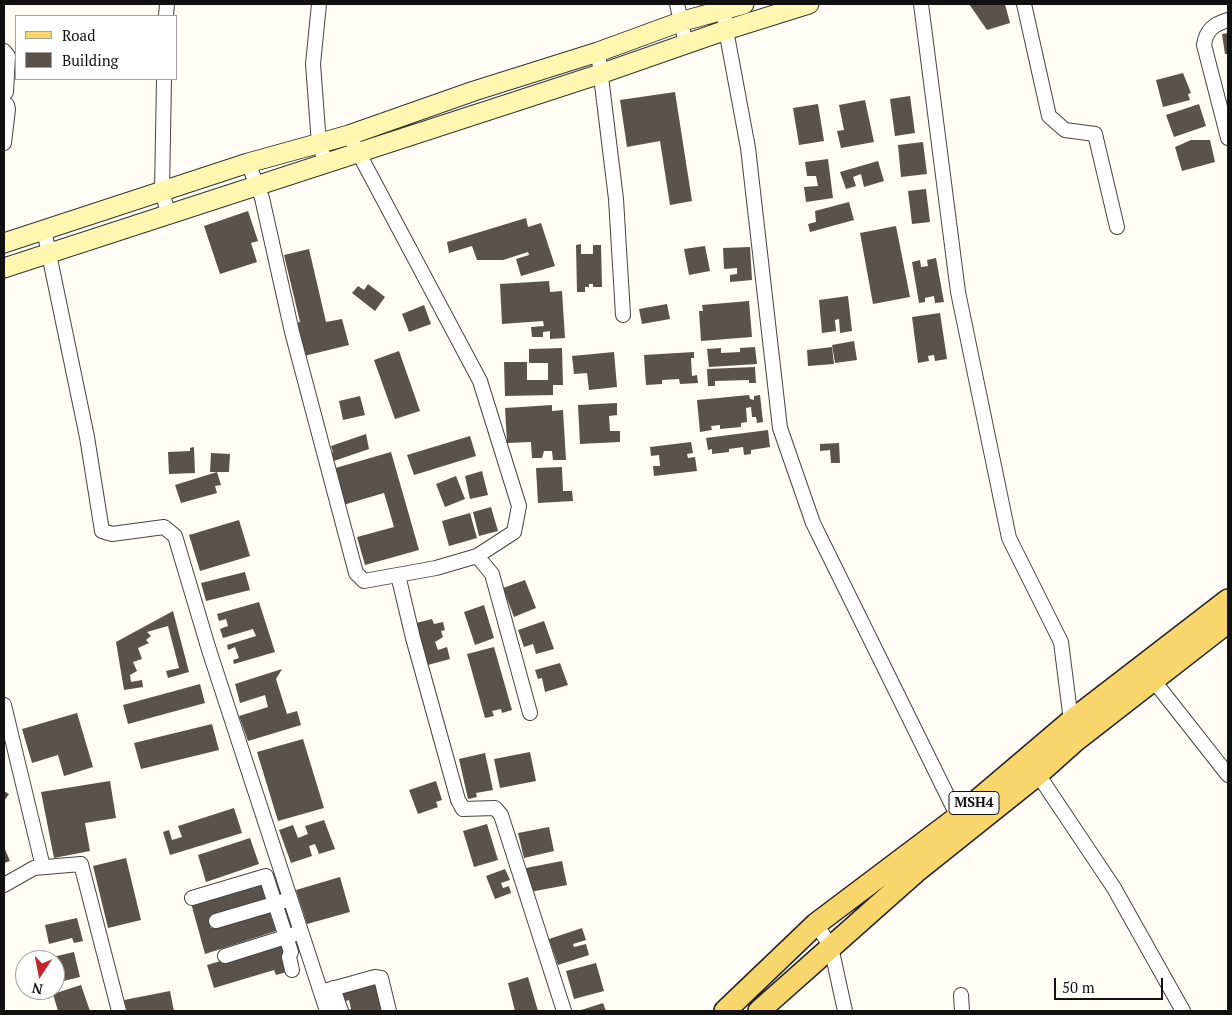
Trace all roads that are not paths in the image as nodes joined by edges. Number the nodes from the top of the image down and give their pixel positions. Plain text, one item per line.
1 (319, 4) edge
2 (677, 4) edge
3 (744, 4) edge
4 (809, 4) edge
5 (921, 4) edge
6 (1024, 4) edge
7 (724, 9) junction
8 (1228, 20) edge
9 (680, 22) junction
10 (726, 30) junction
11 (686, 44) junction
12 (4, 51) edge
13 (598, 52) junction
14 (600, 74) junction
15 (164, 80) edge
16 (4, 94) edge
17 (4, 104) edge
18 (349, 135) junction
19 (1228, 138) edge
20 (4, 144) edge
21 (319, 144) junction
22 (359, 153) junction
23 (248, 163) junction
24 (326, 163) junction
25 (256, 184) junction
26 (162, 191) junction
27 (168, 213) junction
28 (1117, 227) dead end
29 (44, 230) junction
30 (4, 243) edge
31 (49, 252) junction
32 (4, 268) edge
33 (623, 315) dead end
34 (477, 556) junction
35 (398, 576) junction
36 (1228, 600) edge
37 (1228, 622) edge
38 (1154, 681) junction
39 (4, 705) edge
40 (530, 713) dead end
41 (1068, 732) junction
42 (1032, 767) junction
43 (1228, 775) edge
44 (958, 817) junction
45 (42, 867) junction
46 (4, 885) edge
47 (192, 898) dead end
48 (289, 899) junction
49 (276, 903) junction
50 (216, 921) dead end
51 (816, 924) junction
52 (301, 933) junction
53 (286, 937) junction
54 (831, 947) junction
55 (224, 956) dead end
56 (292, 970) dead end
57 (327, 990) junction
58 (960, 995) dead end
59 (120, 1011) edge
60 (327, 1011) edge
61 (341, 1011) edge
62 (389, 1011) edge
63 (564, 1011) edge
64 (725, 1011) edge
65 (759, 1011) edge
66 (845, 1011) edge
67 (962, 1011) edge
68 (1183, 1011) edge

1 - 21 street
2 - 9 street
3 - 7 main road
4 - 10 main road
5 - 41 street
6 - 28 street
7 - 9 main road
7 - 10 street
8 - 19 street
9 - 11 street
9 - 13 main road
10 - 11 main road
10 - 44 street
11 - 14 main road
12 - 16 street
13 - 14 street
13 - 18 main road
14 - 22 main road
14 - 33 street
15 - 26 street
17 - 20 street
18 - 21 main road
18 - 22 street
21 - 23 main road
21 - 24 street
22 - 24 main road
22 - 34 street
23 - 25 street
23 - 26 main road
24 - 25 main road
25 - 27 main road
25 - 35 street
26 - 27 street
26 - 29 main road
27 - 31 main road
29 - 30 main road
29 - 31 street
31 - 32 main road
31 - 48 street
34 - 35 street
34 - 40 street
35 - 63 street
36 - 41 main road, MSH4
37 - 38 main road, MSH4
38 - 41 main road, MSH4
38 - 43 street
39 - 45 street
41 - 42 main road, MSH4
42 - 44 main road, MSH4
42 - 54 main road, MSH4
42 - 68 street
44 - 51 main road, MSH4
45 - 46 street
45 - 59 street
47 - 49 street
48 - 49 street
48 - 52 street
49 - 50 street
49 - 53 street
51 - 54 street
51 - 64 main road, MSH4
52 - 53 street
52 - 57 street
53 - 55 street
53 - 56 street
54 - 65 main road, MSH4
54 - 66 street
57 - 60 street
57 - 61 street
57 - 62 street
58 - 67 street

